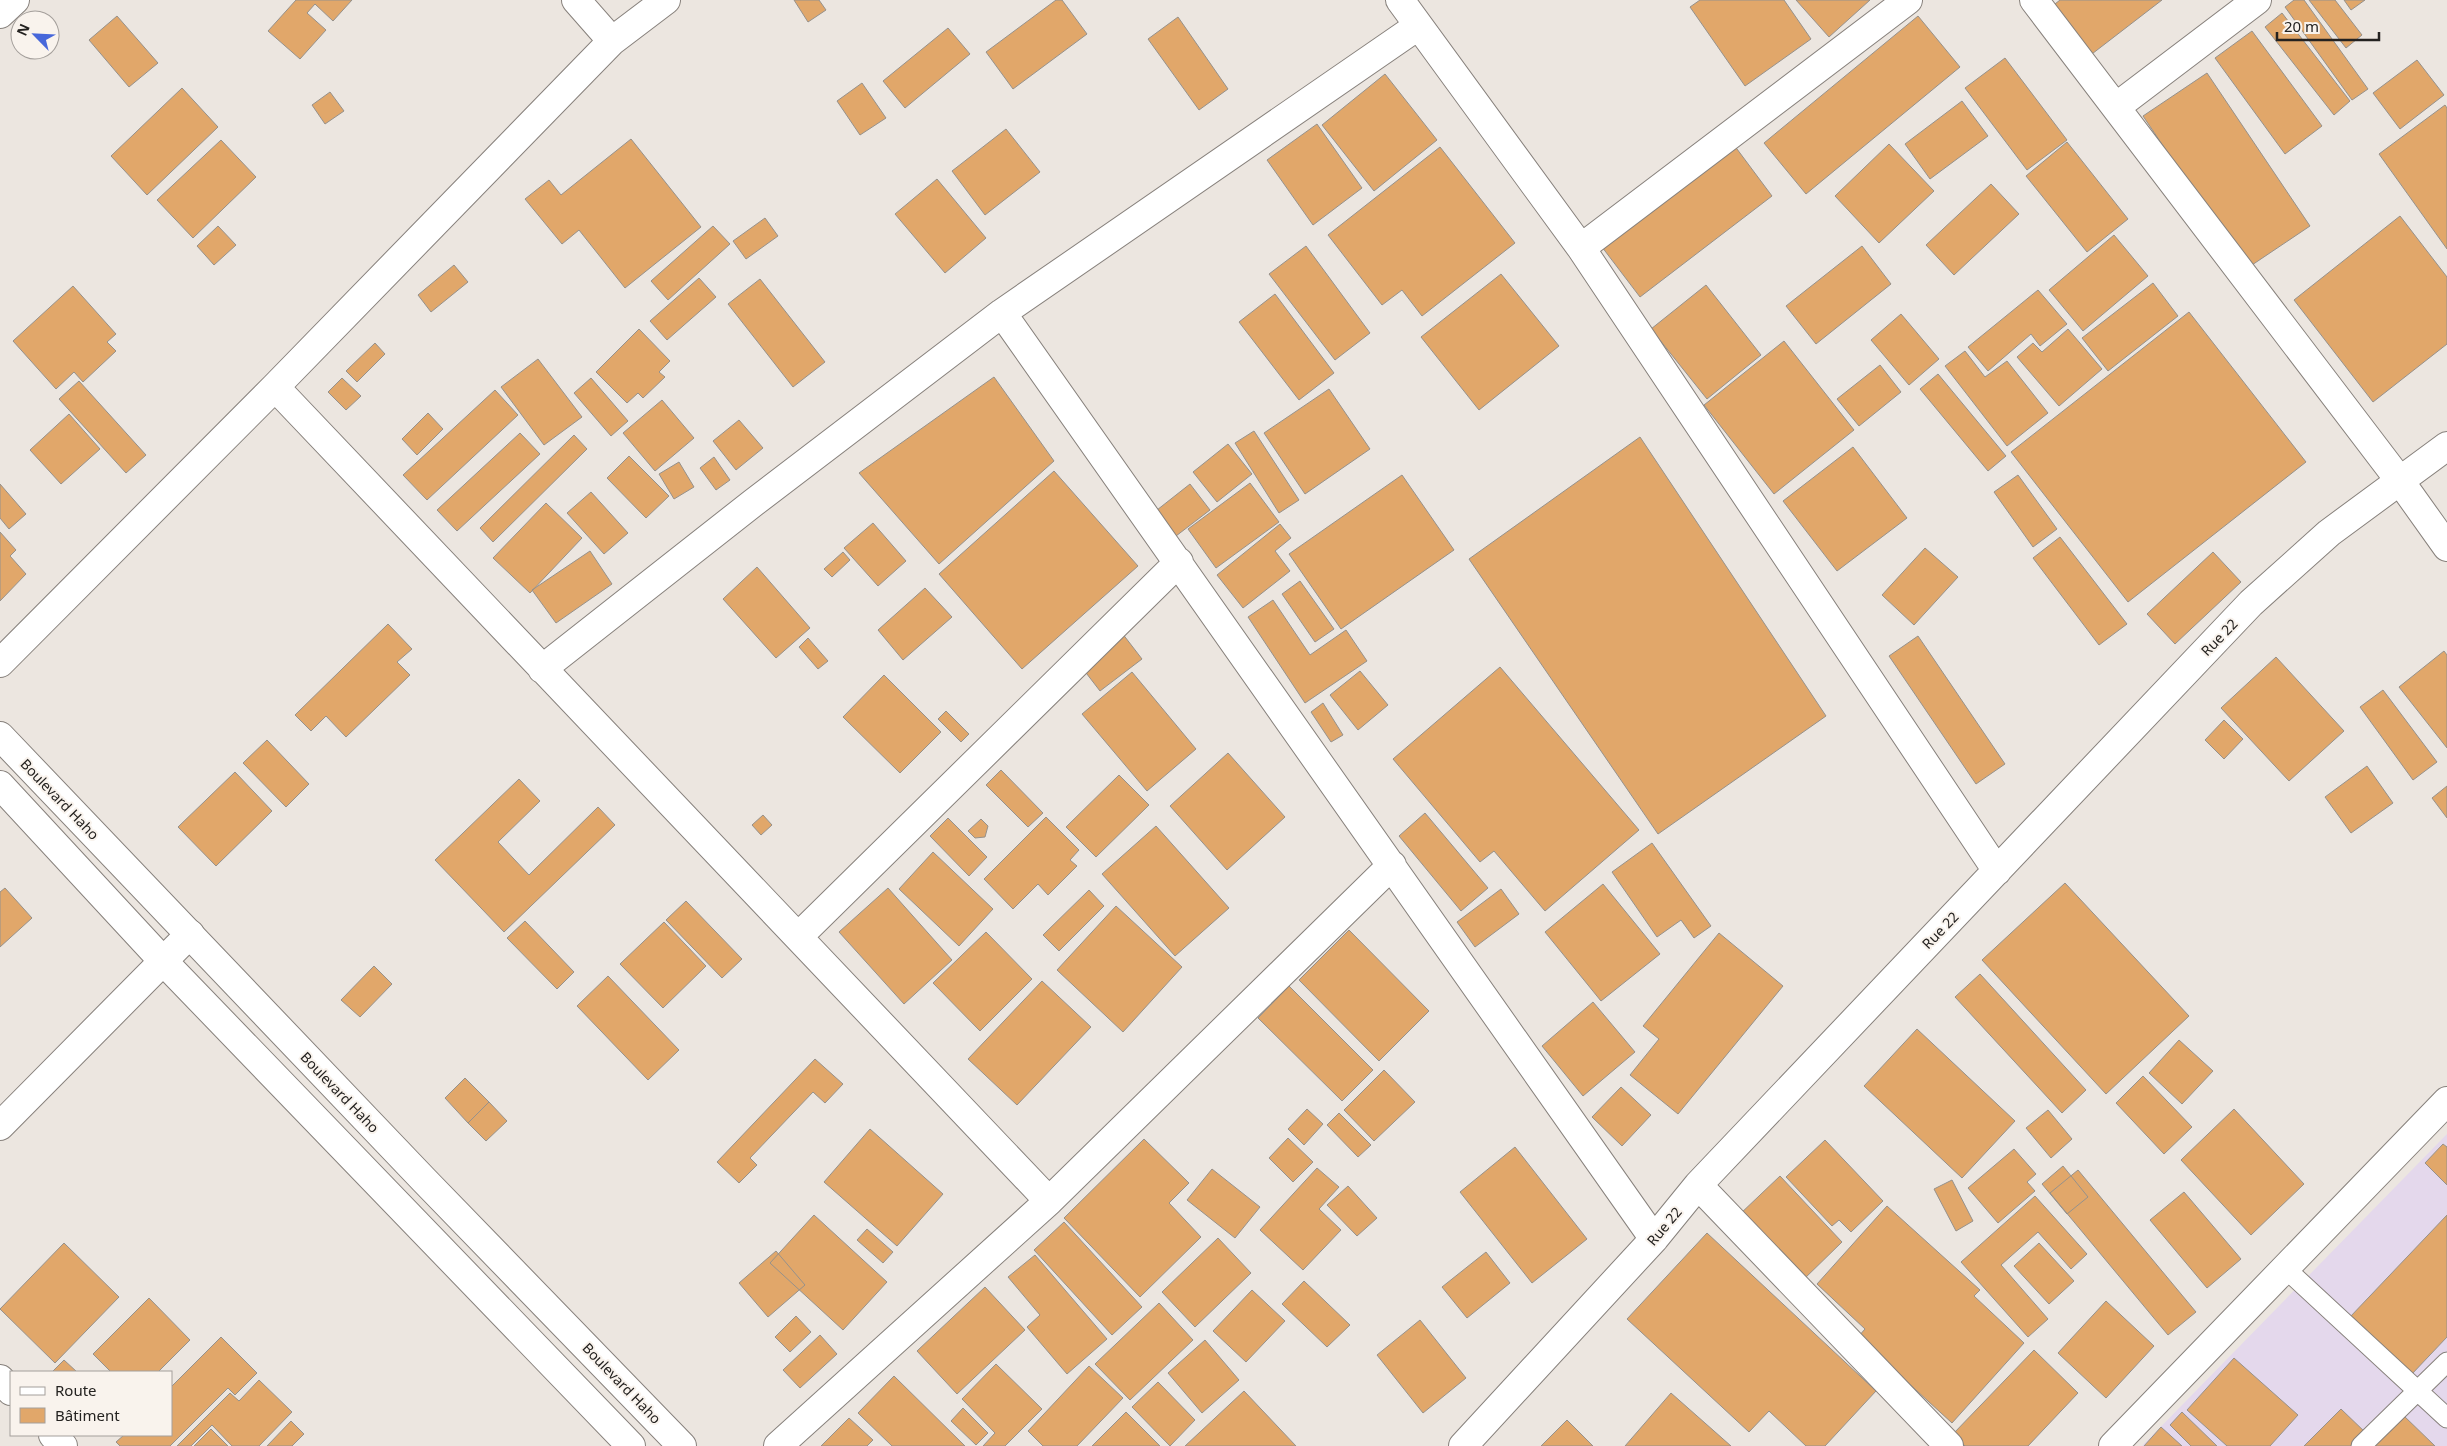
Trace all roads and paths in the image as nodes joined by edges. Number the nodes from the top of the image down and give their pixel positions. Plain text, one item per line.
1 (15, 0) edge
2 (576, 0) edge
3 (666, 0) edge
4 (1400, 0) edge
5 (1908, 0) edge
6 (2034, 0) edge
7 (2257, 0) edge
8 (0, 14) edge
9 (1418, 26) junction
10 (612, 41) junction
11 (2116, 107) junction
12 (1581, 248) junction
13 (1002, 313) junction
14 (275, 387) junction
15 (2447, 446) edge
16 (2400, 481) junction
17 (2447, 547) edge
18 (1179, 562) junction
19 (0, 663) edge
20 (542, 669) junction
21 (0, 736) edge
22 (0, 785) edge
23 (1392, 865) junction
24 (1997, 871) junction
25 (190, 934) junction
26 (798, 937) junction
27 (164, 962) junction
28 (2447, 1101) edge
29 (0, 1126) edge
30 (1698, 1185) junction
31 (1049, 1201) junction
32 (1654, 1239) junction
33 (2286, 1269) junction
34 (2446, 1366) edge
35 (0, 1379) edge
36 (10, 1390) edge
37 (2419, 1391) junction
38 (2447, 1418) edge
39 (54, 1436) edge
40 (63, 1446) edge
41 (631, 1446) edge
42 (682, 1446) edge
43 (778, 1446) edge
44 (1463, 1446) edge
45 (1950, 1446) edge
46 (2113, 1446) edge
47 (2361, 1446) edge

1 - 8 street
2 - 10 street
3 - 10 street
4 - 9 street
5 - 12 street
6 - 11 street
7 - 11 street
9 - 12 street
9 - 13 street
10 - 14 street
11 - 16 street
12 - 24 street
13 - 18 street
13 - 20 street
14 - 19 street
14 - 20 street
15 - 16 street, Rue 22
16 - 17 street
16 - 24 street, Rue 22
18 - 23 street
18 - 26 street
20 - 26 street
21 - 25 street, Boulevard Haho
22 - 27 street
23 - 31 street
23 - 32 street
24 - 30 street, Rue 22
25 - 27 street
25 - 42 street, Boulevard Haho
26 - 31 street
27 - 29 street
27 - 41 street
28 - 33 street
30 - 32 street, Rue 22
30 - 45 street
31 - 43 street
32 - 44 street, Rue 22
33 - 37 lane
33 - 46 street
34 - 37 lane
35 - 36 street
37 - 38 lane
37 - 47 lane
39 - 40 street

